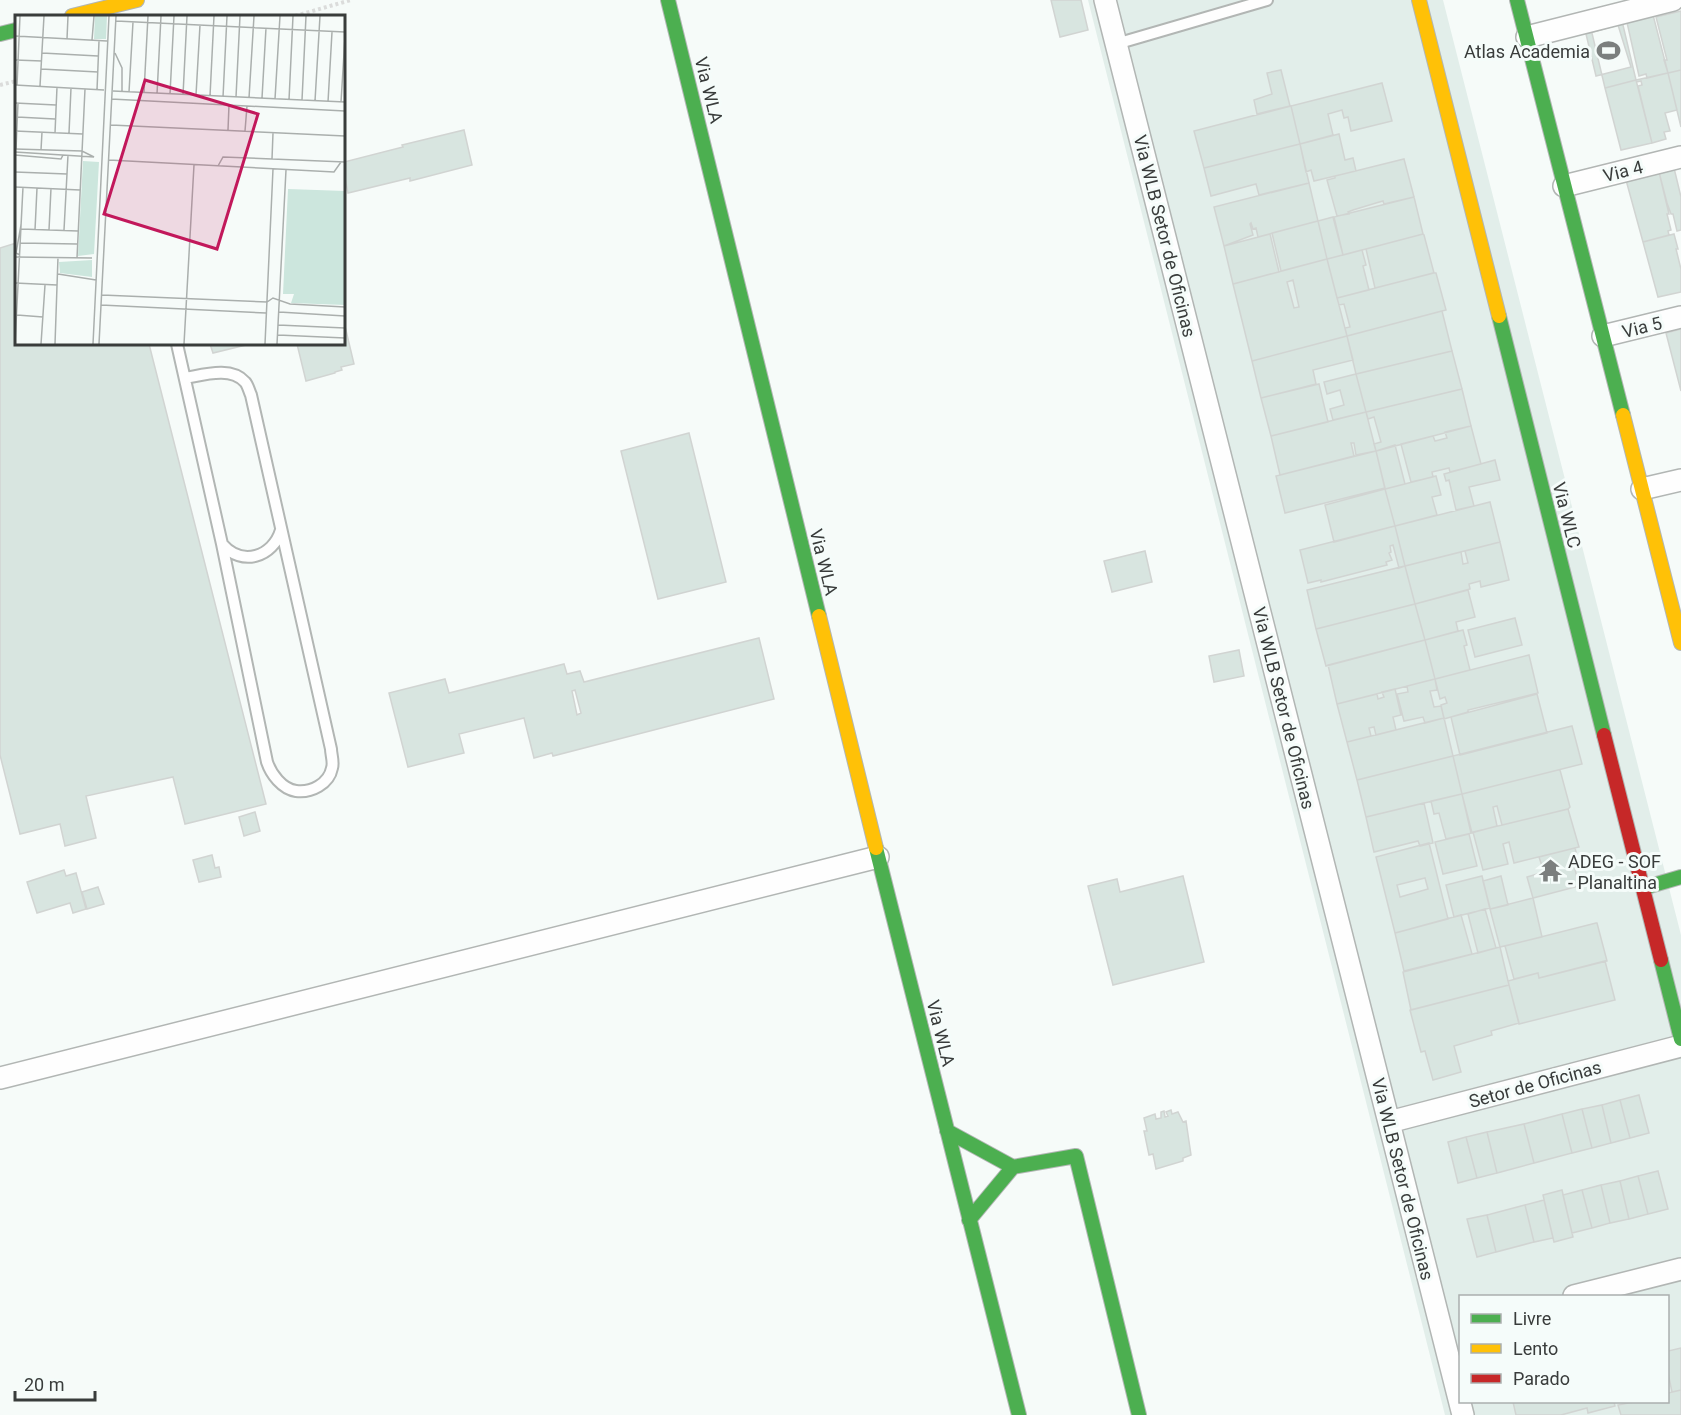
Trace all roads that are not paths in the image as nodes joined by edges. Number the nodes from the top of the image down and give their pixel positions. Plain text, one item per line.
1 (137, 0) edge
2 (668, 0) edge
3 (1105, 0) edge
4 (1267, 0) edge
5 (1419, 0) edge
6 (1517, 0) edge
7 (1673, 0) edge
8 (1238, 4) edge
9 (102, 13) edge
10 (82, 15) edge
11 (15, 30) edge
12 (0, 34) edge
13 (1527, 37) junction
14 (1116, 44) junction
15 (1681, 157) edge
16 (1564, 186) junction
17 (1681, 317) edge
18 (1603, 336) junction
19 (177, 345) edge
20 (185, 378) junction
21 (1681, 480) edge
22 (1642, 489) junction
23 (282, 529) junction
24 (222, 544) junction
25 (1681, 643) edge
26 (878, 857) junction
27 (1681, 877) edge
28 (1643, 888) junction
29 (1681, 1039) edge
30 (1681, 1046) edge
31 (0, 1078) edge
32 (1389, 1122) junction
33 (947, 1131) junction
34 (1013, 1167) junction
35 (969, 1220) junction
36 (1681, 1269) edge
37 (1578, 1295) edge
38 (1451, 1328) edge
39 (1459, 1386) edge
40 (1019, 1415) edge
41 (1139, 1415) edge

1 - 9 street
2 - 26 street, Via WLA
3 - 14 street, Via WLB Setor de Oficinas
4 - 8 lane
5 - 28 street, Via WLC
6 - 13 street
7 - 13 street
8 - 14 lane
9 - 10 street
11 - 12 street
13 - 16 street
14 - 32 street, Via WLB Setor de Oficinas
15 - 16 street, Via 4
16 - 18 street
17 - 18 street, Via 5
18 - 22 street
19 - 20 lane
20 - 23 lane
20 - 24 lane
21 - 22 street
22 - 25 street
23 - 24 lane
23 - 24 lane
26 - 31 street
26 - 33 street, Via WLA
27 - 28 street
28 - 29 street, Via WLC
30 - 32 street, Setor de Oficinas
32 - 38 street, Via WLB Setor de Oficinas
33 - 34 street
33 - 35 street, Via WLA
34 - 35 street
34 - 41 street
35 - 40 street, Via WLA
36 - 37 street
38 - 39 street, Via WLB Setor de Oficinas

